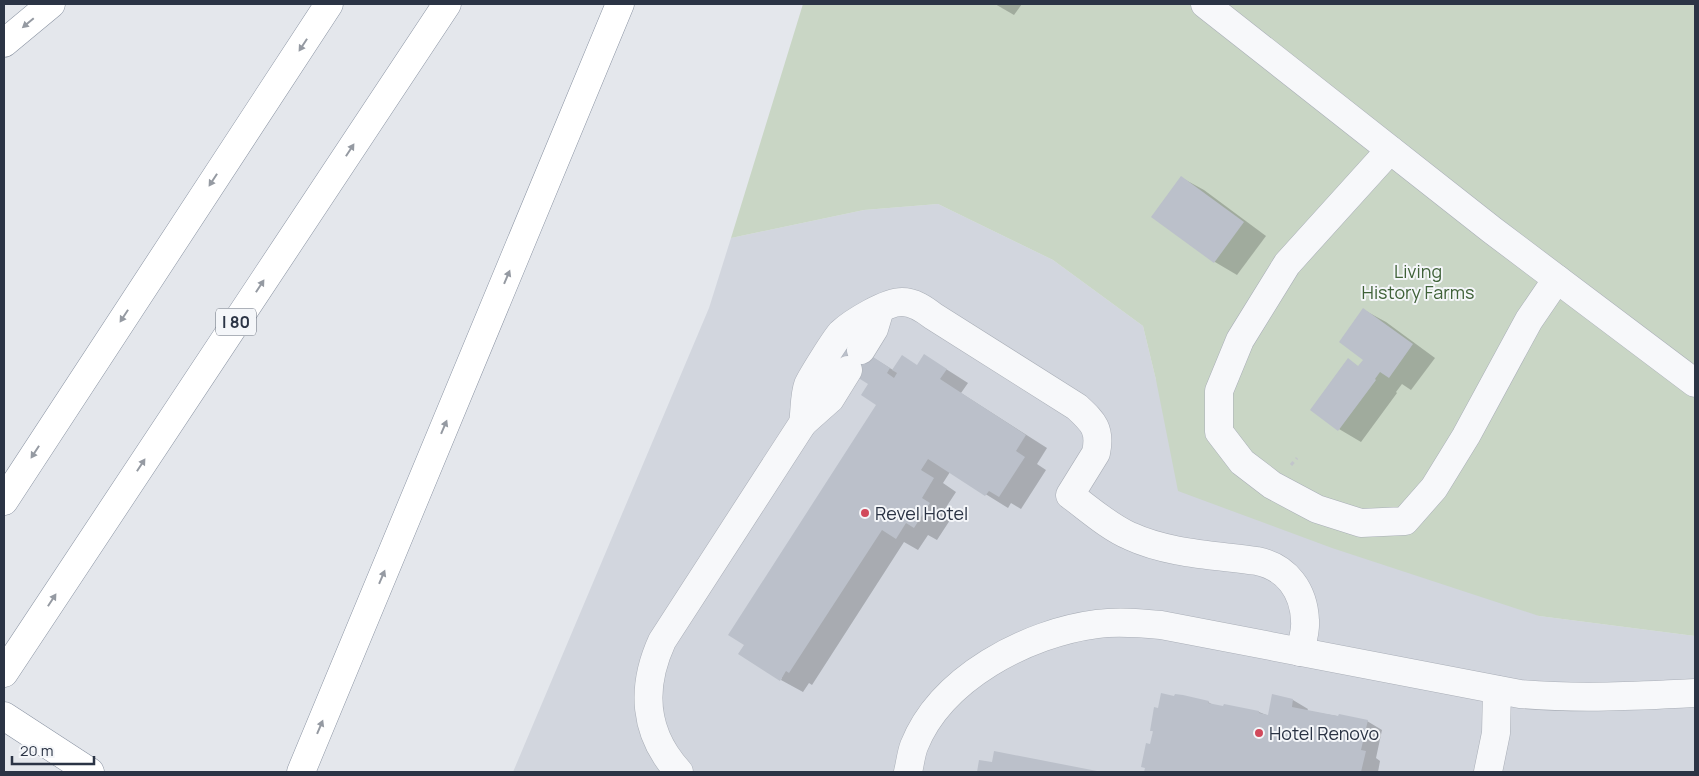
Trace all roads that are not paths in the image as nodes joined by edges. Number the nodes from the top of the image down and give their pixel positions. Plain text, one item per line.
1 (51, 4) edge
2 (329, 4) edge
3 (447, 4) edge
4 (620, 4) edge
5 (1205, 4) edge
6 (4, 43) edge
7 (1390, 150) junction
8 (1556, 278) junction
9 (880, 309) junction
10 (1695, 383) edge
11 (803, 424) junction
12 (4, 501) edge
13 (1300, 652) junction
14 (4, 673) edge
15 (1497, 690) junction
16 (1695, 693) edge
17 (4, 716) edge
18 (90, 772) edge
19 (301, 772) edge
20 (679, 772) edge
21 (908, 772) edge
22 (1488, 772) edge

1 -> 6 highway
2 -> 12 highway
14 -> 3 highway, I 80
19 -> 4 highway
5 - 7 lane
7 - 8 lane
7 - 8 lane
8 - 10 lane
9 - 11 lane
9 - 11 lane
9 - 13 lane
11 - 20 lane
13 - 15 lane
13 - 21 lane
15 - 16 lane
15 - 22 lane
17 - 18 highway

